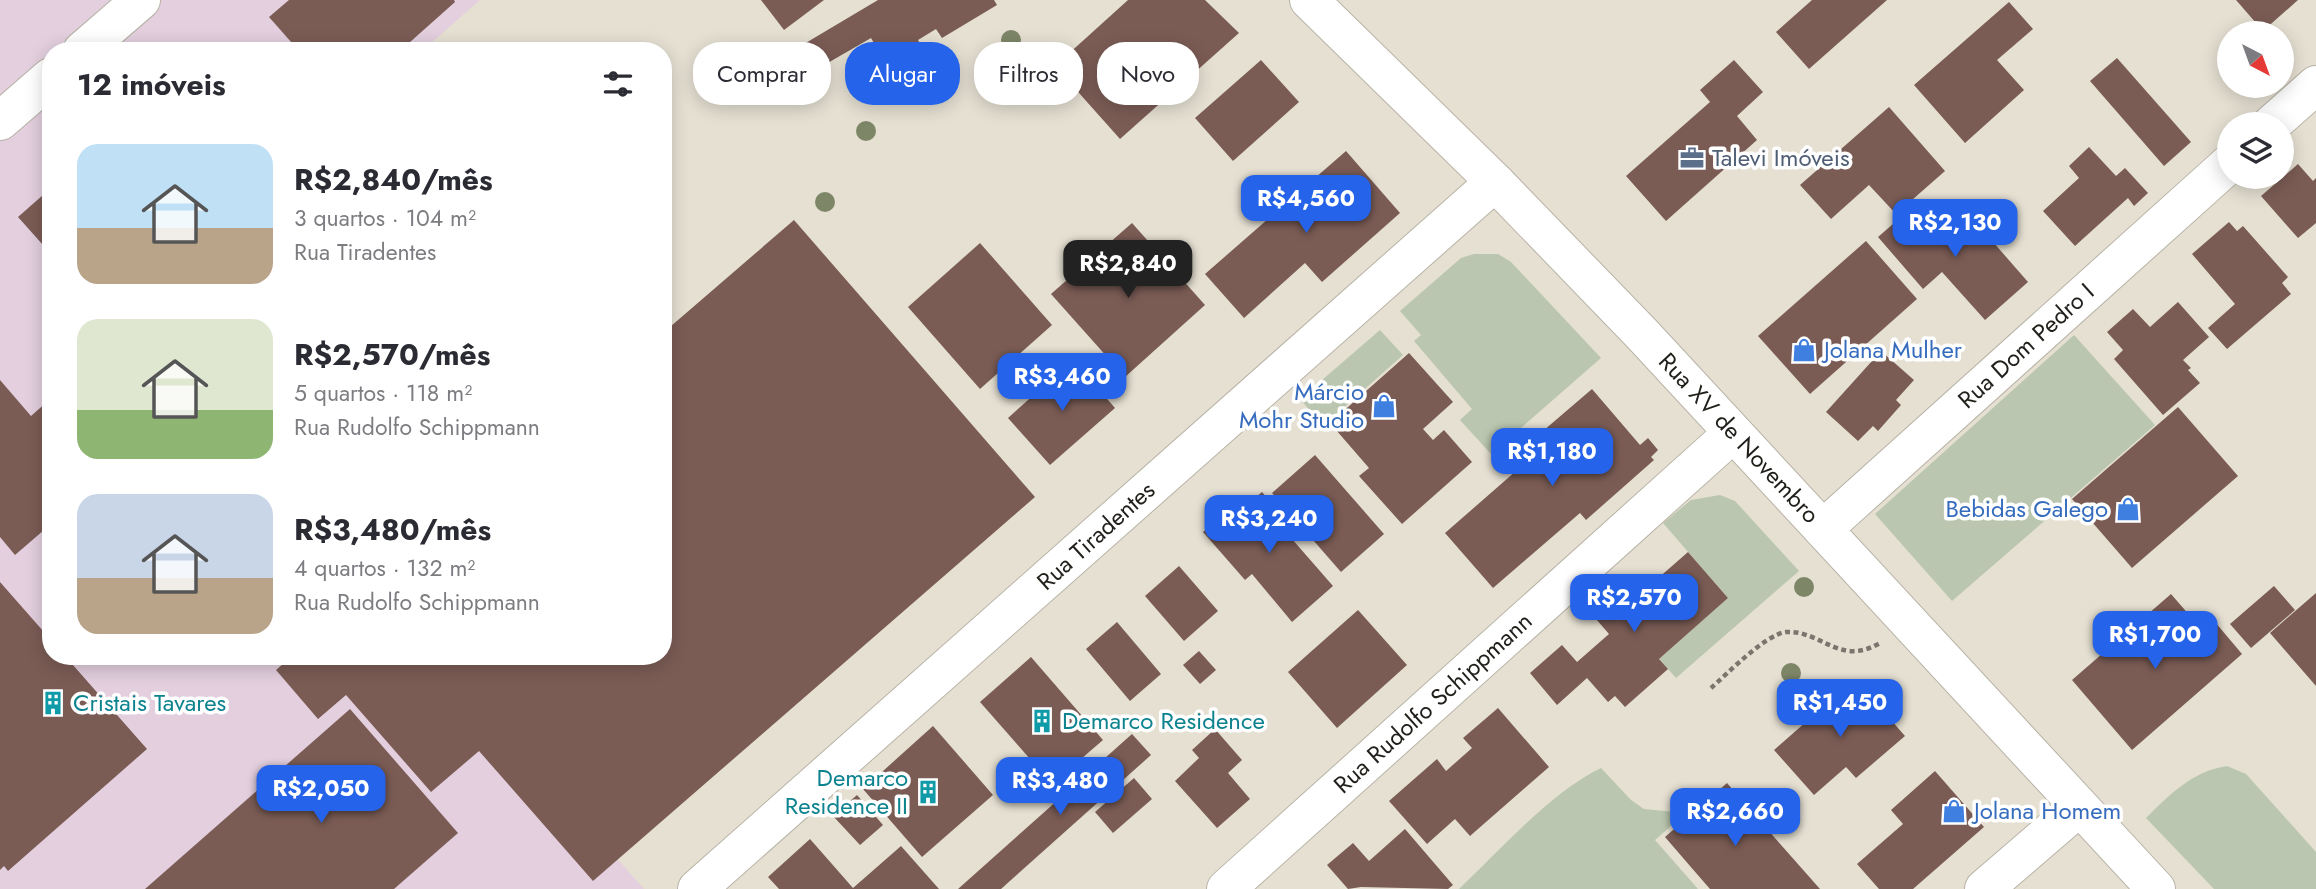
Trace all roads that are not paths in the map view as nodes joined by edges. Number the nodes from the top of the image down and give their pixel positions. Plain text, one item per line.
1 (141, 0) edge
2 (1309, 0) edge
3 (92, 42) edge
4 (42, 85) edge
5 (2316, 85) edge
6 (2286, 112) edge
7 (0, 121) edge
8 (2217, 175) edge
9 (1495, 182) junction
10 (1734, 433) junction
11 (1823, 529) junction
12 (2079, 807) junction
13 (697, 889) edge
14 (1226, 889) edge
15 (1984, 889) edge
16 (2156, 889) edge

1 - 3 street
2 - 9 street, Rua XV de Novembro
4 - 7 street
5 - 6 street
8 - 11 street, Rua Dom Pedro I
9 - 10 street, Rua XV de Novembro
9 - 13 street, Rua Tiradentes
10 - 11 street, Rua XV de Novembro
10 - 14 street, Rua Rudolfo Schippmann
11 - 12 street, Rua XV de Novembro
12 - 15 street
12 - 16 street, Rua XV de Novembro

